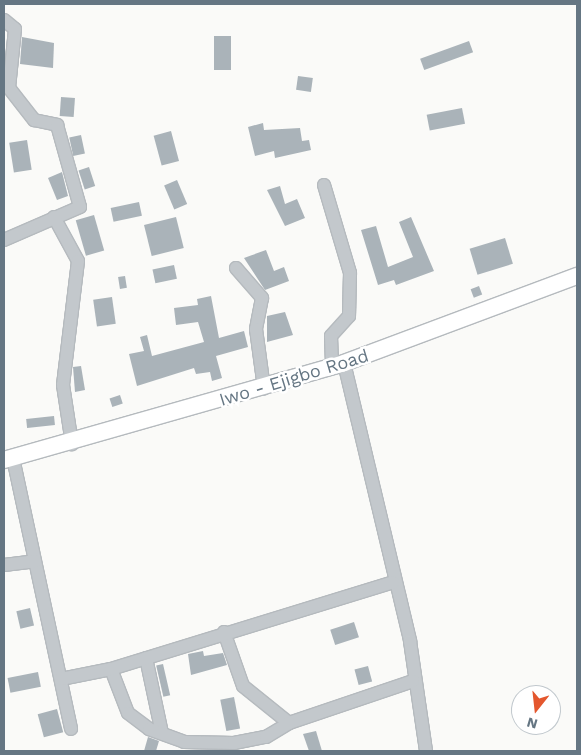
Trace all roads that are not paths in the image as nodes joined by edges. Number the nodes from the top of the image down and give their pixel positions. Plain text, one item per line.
1 (4, 20) edge
2 (324, 185) dead end
3 (54, 217) junction
4 (4, 240) edge
5 (236, 268) dead end
6 (577, 276) edge
7 (338, 365) junction
8 (264, 388) junction
9 (72, 444) junction
10 (8, 459) edge
11 (35, 561) junction
12 (4, 565) edge
13 (393, 582) junction
14 (224, 632) junction
15 (146, 658) junction
16 (111, 669) junction
17 (61, 679) junction
18 (413, 681) junction
19 (289, 723) junction
20 (71, 730) dead end
21 (162, 734) junction
22 (426, 751) edge

1 - 3 street
2 - 7 street
3 - 4 street
3 - 9 street
5 - 8 street
6 - 7 main road, Iwo - Ejigbo Road
7 - 8 main road, Iwo - Ejigbo Road
7 - 13 street
8 - 9 main road, Iwo - Ejigbo Road
9 - 10 main road, Iwo - Ejigbo Road
10 - 11 street
11 - 12 street
11 - 17 street
13 - 14 street
13 - 18 street
14 - 15 street
14 - 19 street
15 - 16 street
15 - 21 street
16 - 17 street
16 - 21 street
17 - 20 street
18 - 19 street
18 - 22 street
19 - 21 street

